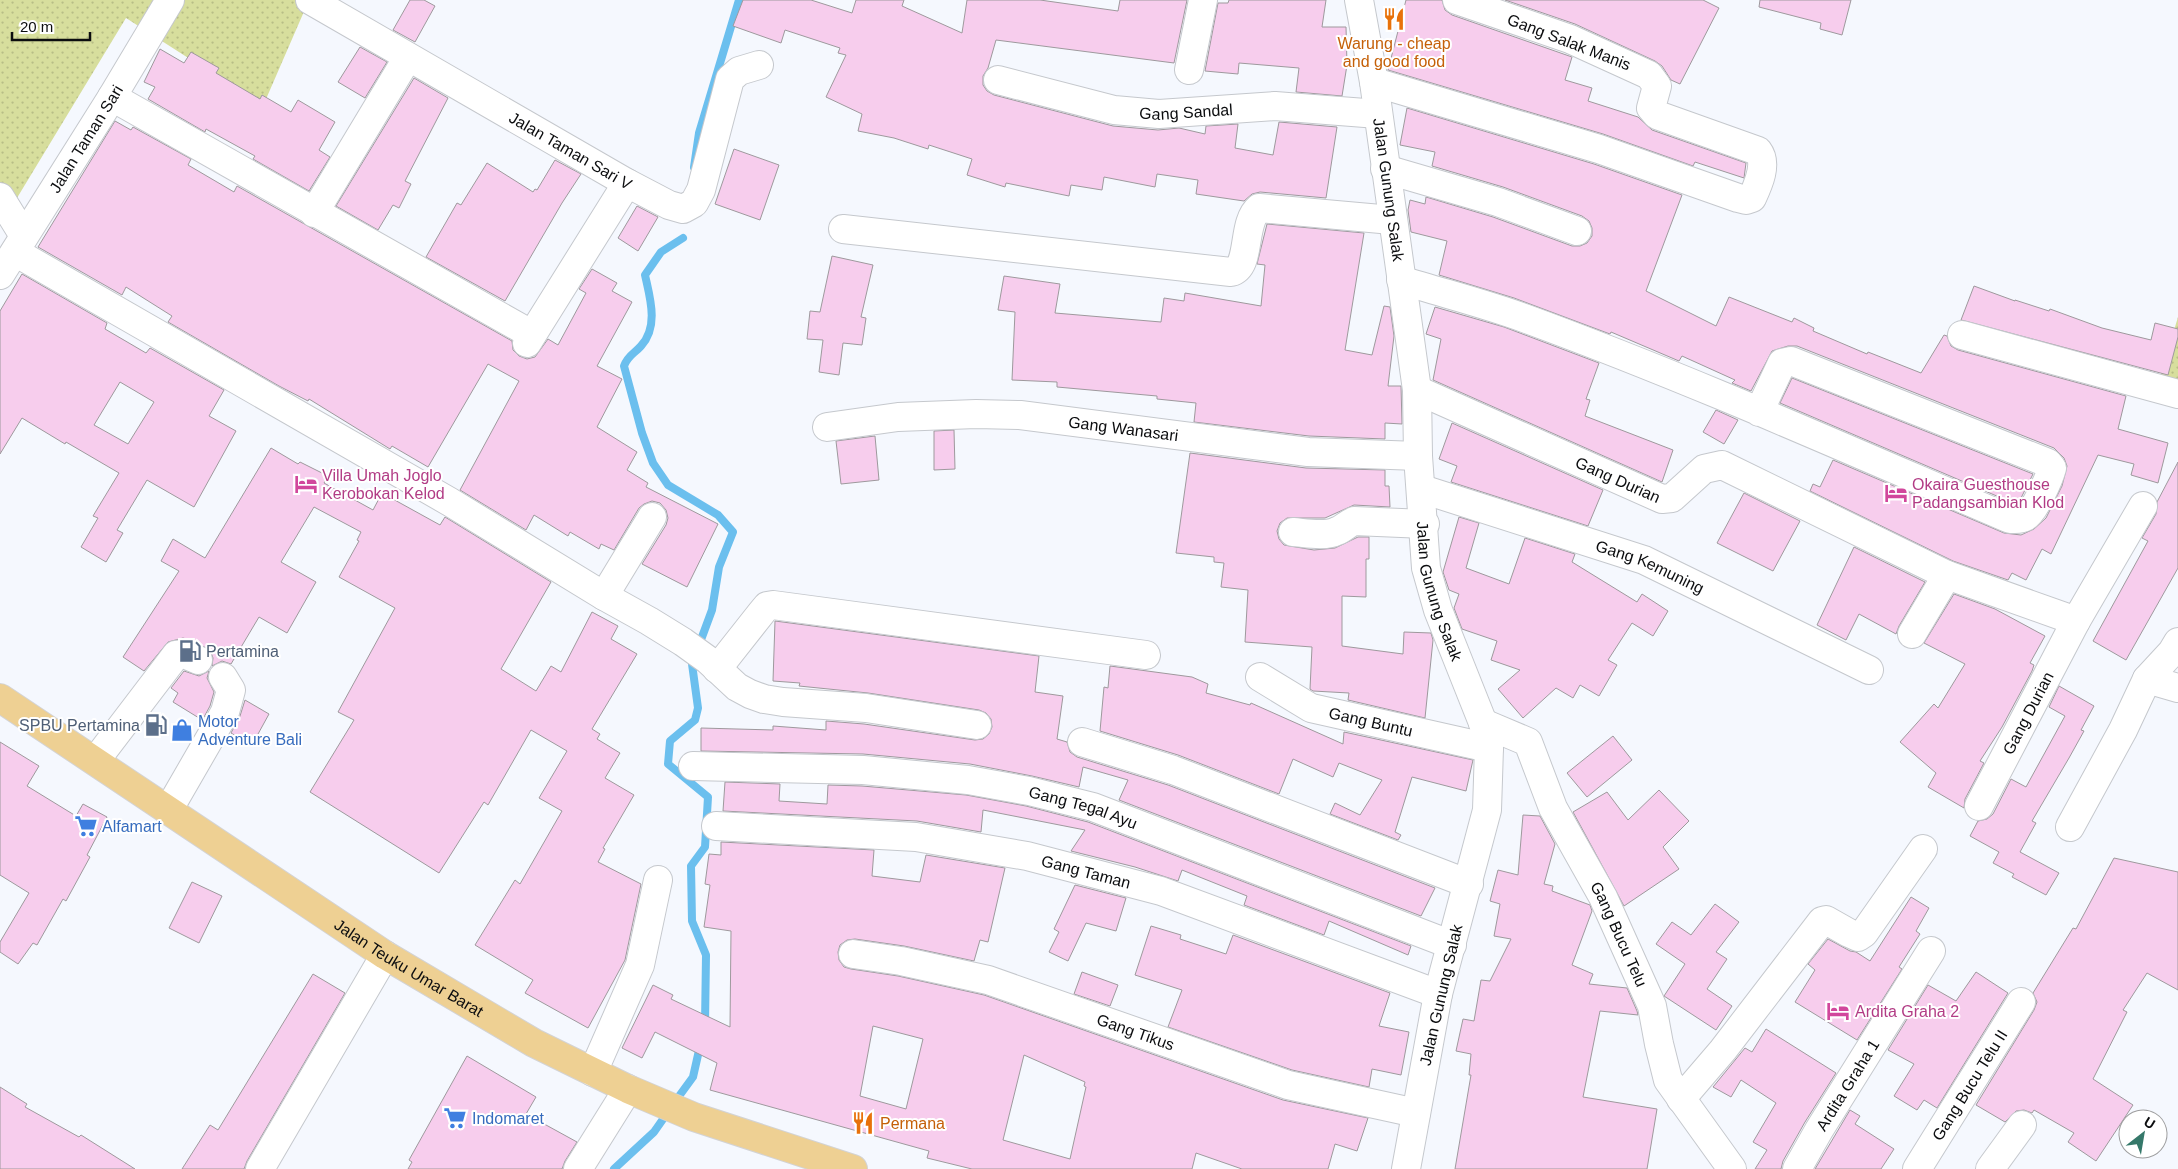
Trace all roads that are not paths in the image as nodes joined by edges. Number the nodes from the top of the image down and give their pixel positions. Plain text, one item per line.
1 (170, 0) edge
2 (310, 0) edge
3 (1203, 0) edge
4 (1359, 0) edge
5 (1457, 0) edge
6 (408, 57) junction
7 (759, 65) dead end
8 (1189, 70) dead end
9 (998, 80) dead end
10 (1374, 82) junction
11 (112, 97) junction
12 (1378, 114) junction
13 (1385, 169) junction
14 (627, 183) junction
15 (0, 197) edge
16 (314, 213) junction
17 (1392, 220) junction
18 (843, 230) dead end
19 (1578, 231) dead end
20 (19, 244) junction
21 (0, 275) edge
22 (1401, 280) junction
23 (1962, 336) dead end
24 (1417, 390) junction
25 (2178, 394) edge
26 (1759, 412) junction
27 (827, 427) dead end
28 (1418, 456) junction
29 (1422, 489) junction
30 (2143, 506) dead end
31 (652, 517) dead end
32 (1424, 524) junction
33 (1293, 532) dead end
34 (1947, 575) junction
35 (604, 596) junction
36 (2076, 621) junction
37 (1912, 634) dead end
38 (2178, 642) edge
39 (1146, 655) dead end
40 (198, 660) dead end
41 (712, 665) junction
42 (1869, 670) dead end
43 (223, 677) dead end
44 (1260, 677) dead end
45 (2147, 680) junction
46 (2178, 688) edge
47 (0, 698) edge
48 (978, 725) dead end
49 (1486, 736) junction
50 (1082, 742) dead end
51 (96, 760) junction
52 (693, 766) dead end
53 (1979, 806) dead end
54 (169, 809) junction
55 (716, 826) dead end
56 (2070, 827) dead end
57 (1923, 849) dead end
58 (658, 880) dead end
59 (1469, 884) junction
60 (1452, 945) junction
61 (1931, 951) dead end
62 (853, 954) dead end
63 (385, 955) junction
64 (1438, 994) junction
65 (2022, 1002) dead end
66 (593, 1072) junction
67 (635, 1092) junction
68 (1681, 1099) junction
69 (1416, 1114) junction
70 (2022, 1125) dead end
71 (260, 1169) edge
72 (578, 1169) edge
73 (853, 1169) edge
74 (1406, 1169) edge
75 (1732, 1169) edge
76 (1797, 1169) edge
77 (1917, 1169) edge
78 (1990, 1169) edge

1 - 11 street, Jalan Taman Sari
2 - 6 street, Jalan Taman Sari V
3 - 8 street
4 - 10 street, Jalan Gunung Salak
5 - 10 street, Gang Salak Manis
6 - 14 street, Jalan Taman Sari V
6 - 16 street
7 - 14 street, Jalan Taman Sari V
9 - 12 street, Gang Sandal
10 - 12 street, Jalan Gunung Salak
11 - 16 street
11 - 20 street, Jalan Taman Sari
12 - 13 street, Jalan Gunung Salak
13 - 17 street, Jalan Gunung Salak
13 - 19 street
14 - 16 street
15 - 20 street
17 - 18 street
17 - 22 street, Jalan Gunung Salak
20 - 21 street, Jalan Taman Sari
20 - 35 street
22 - 24 street, Jalan Gunung Salak
22 - 26 street
23 - 25 street
24 - 28 street, Jalan Gunung Salak
24 - 34 street, Gang Durian
26 - 26 street
27 - 28 street, Gang Wanasari
28 - 29 street, Jalan Gunung Salak
29 - 32 street, Jalan Gunung Salak
29 - 42 street, Gang Kemuning
30 - 36 street, Gang Durian
31 - 35 street
32 - 33 street
32 - 49 street, Jalan Gunung Salak
34 - 36 street, Gang Durian
34 - 37 street
35 - 41 street
36 - 53 street, Gang Durian
38 - 45 street
39 - 41 street
40 - 51 street
41 - 48 street
43 - 54 street
44 - 49 street, Gang Buntu
45 - 46 street
45 - 56 street
47 - 51 main road, Jalan Teuku Umar Barat
49 - 59 street, Jalan Gunung Salak
49 - 68 street, Gang Bucu Telu
50 - 59 street
51 - 54 main road, Jalan Teuku Umar Barat
52 - 60 street, Gang Tegal Ayu
54 - 63 main road, Jalan Teuku Umar Barat
55 - 64 street, Gang Taman
57 - 68 street
58 - 66 street
59 - 60 street, Jalan Gunung Salak
60 - 64 street, Jalan Gunung Salak
61 - 76 street, Ardita Graha 1
62 - 69 street, Gang Tikus
63 - 66 main road, Jalan Teuku Umar Barat
63 - 71 street
64 - 69 street, Jalan Gunung Salak
65 - 77 street, Gang Bucu Telu II
66 - 67 main road, Jalan Teuku Umar Barat
67 - 72 street
67 - 73 main road, Jalan Teuku Umar Barat
68 - 75 street, Gang Bucu Telu
69 - 74 street, Jalan Gunung Salak
70 - 78 street

